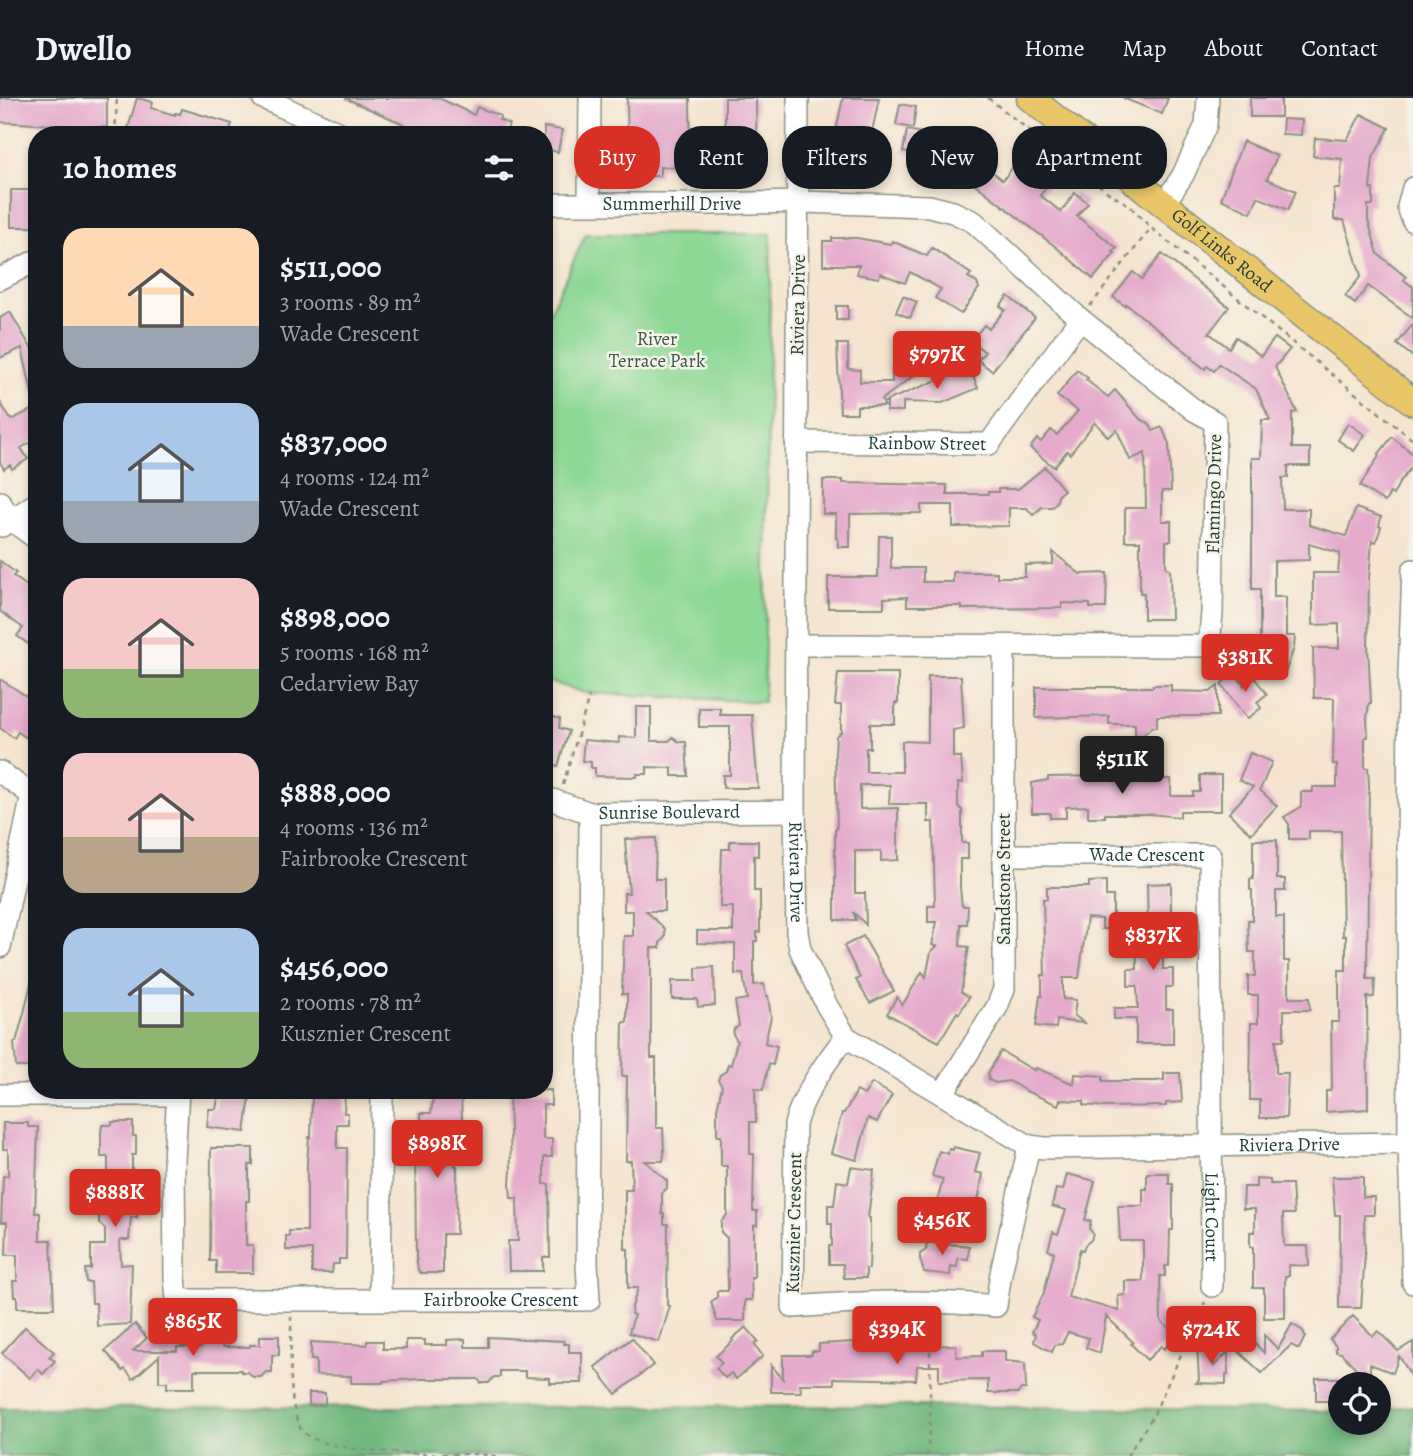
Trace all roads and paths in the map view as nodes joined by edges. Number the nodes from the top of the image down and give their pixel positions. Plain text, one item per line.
1 (117, 98) edge
2 (590, 98) edge
3 (799, 98) edge
4 (988, 98) edge
5 (1030, 98) edge
6 (1208, 98) edge
7 (270, 99) edge
8 (115, 126) edge
9 (326, 126) edge
10 (1413, 188) edge
11 (800, 202) junction
12 (589, 203) junction
13 (553, 204) edge
14 (1164, 204) junction
15 (1413, 221) edge
16 (1151, 228) junction
17 (28, 265) edge
18 (0, 279) edge
19 (1080, 319) junction
20 (1413, 401) edge
21 (1413, 440) edge
22 (796, 442) junction
23 (28, 507) edge
24 (4, 516) edge
25 (28, 533) edge
26 (1413, 570) edge
27 (797, 645) junction
28 (1004, 647) junction
29 (1411, 673) edge
30 (589, 697) dead end
31 (0, 772) edge
32 (28, 792) edge
33 (553, 794) edge
34 (553, 800) edge
35 (795, 811) junction
36 (590, 813) junction
37 (28, 814) edge
38 (1003, 855) junction
39 (1411, 868) edge
40 (0, 947) edge
41 (1411, 947) edge
42 (846, 1037) junction
43 (943, 1093) junction
44 (0, 1095) edge
45 (28, 1095) edge
46 (177, 1099) edge
47 (382, 1099) edge
48 (1411, 1143) edge
49 (1030, 1146) junction
50 (1211, 1146) junction
51 (1413, 1283) edge
52 (1212, 1286) joint
53 (380, 1299) junction
54 (291, 1300) junction
55 (930, 1303) junction
56 (1128, 1455) edge
57 (498, 1456) edge
58 (927, 1456) edge

1 - 8 path
2 - 12 street
3 - 11 street, Riviera Drive
4 - 16 path
5 - 14 main road, Golf Links Road
6 - 14 street
7 - 9 street
10 - 15 street
11 - 12 street, Summerhill Drive
11 - 19 street, Flamingo Drive
11 - 22 street, Riviera Drive
12 - 13 street, Summerhill Drive
14 - 20 main road, Golf Links Road
16 - 19 path
16 - 21 path
17 - 18 street
19 - 22 street, Rainbow Street
19 - 28 street, Flamingo Drive
22 - 27 street, Riviera Drive
23 - 24 street
24 - 25 street
26 - 29 street
27 - 28 street, Flamingo Drive
27 - 35 street, Riviera Drive
28 - 38 street, Sandstone Street
29 - 39 street
30 - 33 path
31 - 32 street
34 - 36 street, Sunrise Boulevard
35 - 36 street, Sunrise Boulevard
35 - 42 street, Riviera Drive
36 - 53 street, Fairbrooke Crescent
37 - 40 street
38 - 43 street, Sandstone Street
38 - 50 street, Wade Crescent
39 - 41 street
41 - 48 street
42 - 43 street, Riviera Drive
42 - 55 street, Kusznier Crescent
43 - 49 street, Riviera Drive
44 - 45 street
46 - 54 street, Fairbrooke Crescent
47 - 53 street
48 - 50 street, Riviera Drive
48 - 51 street
49 - 50 street, Riviera Drive
49 - 55 street, Kusznier Crescent
50 - 52 street, Light Court
52 - 56 path
53 - 54 street, Fairbrooke Crescent
54 - 57 path
55 - 58 path

